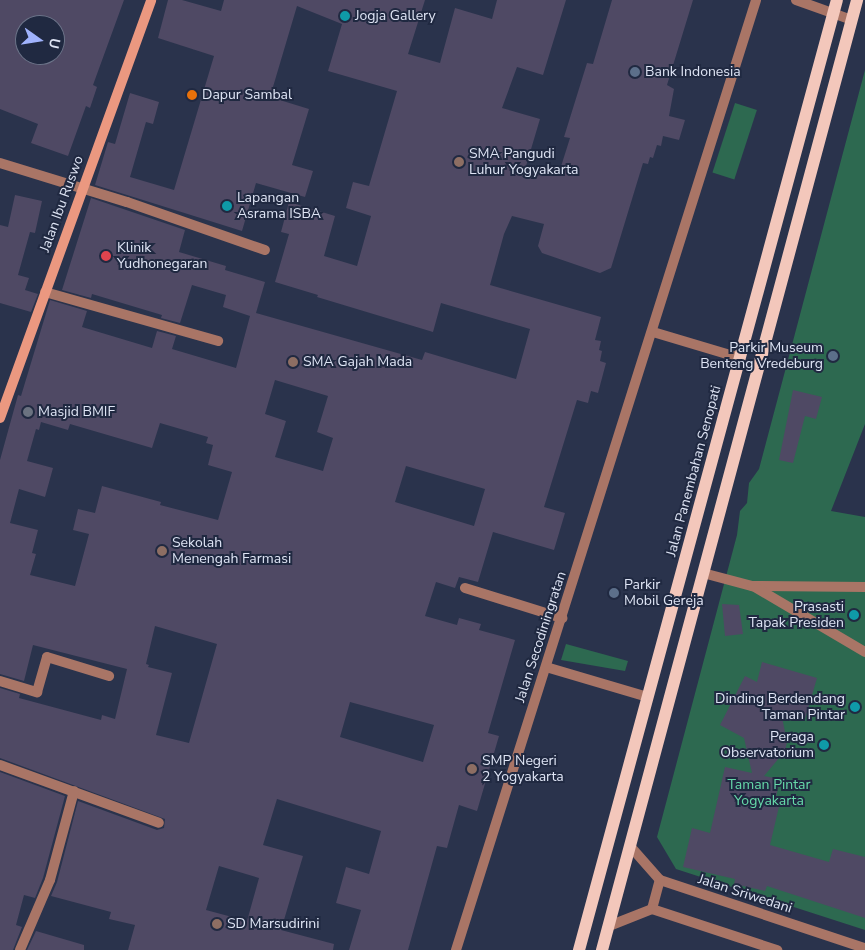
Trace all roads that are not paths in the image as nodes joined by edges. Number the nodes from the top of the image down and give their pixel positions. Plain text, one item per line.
1 (150, 0) edge
2 (756, 0) edge
3 (796, 0) edge
4 (837, 0) edge
5 (857, 0) edge
6 (834, 13) junction
7 (852, 20) junction
8 (0, 162) edge
9 (82, 189) junction
10 (265, 250) dead end
11 (45, 292) junction
12 (653, 332) junction
13 (218, 340) dead end
14 (740, 358) junction
15 (0, 418) edge
16 (703, 573) junction
17 (752, 586) junction
18 (865, 587) edge
19 (465, 588) dead end
20 (562, 618) junction
21 (865, 652) edge
22 (546, 667) junction
23 (110, 676) dead end
24 (0, 681) edge
25 (648, 697) junction
26 (0, 766) edge
27 (74, 792) junction
28 (159, 823) dead end
29 (630, 846) junction
30 (660, 880) junction
31 (652, 909) junction
32 (609, 926) junction
33 (865, 948) edge
34 (20, 950) edge
35 (456, 950) edge
36 (579, 950) edge
37 (602, 950) edge
38 (777, 950) edge

1 - 9 street, Jalan Ibu Ruswo
2 - 12 street, Jalan Secodiningratan
3 - 6 street
4 - 6 main road, Jalan Panembahan Senopati
5 - 7 main road
6 - 7 street
6 - 14 main road, Jalan Panembahan Senopati
7 - 16 main road
8 - 9 street
9 - 10 street
9 - 11 street, Jalan Ibu Ruswo
11 - 13 street
11 - 15 street, Jalan Ibu Ruswo
12 - 14 street
12 - 20 street, Jalan Secodiningratan
14 - 25 main road, Jalan Panembahan Senopati
16 - 17 street
16 - 29 main road
17 - 18 street
17 - 21 street
19 - 20 street
20 - 22 street, Jalan Secodiningratan
22 - 25 street
22 - 35 street, Jalan Secodiningratan
23 - 24 street
25 - 36 main road, Jalan Panembahan Senopati
26 - 27 street
27 - 28 street
27 - 34 street
29 - 30 street
29 - 32 main road
30 - 31 street
30 - 33 street, Jalan Sriwedani
31 - 32 street
31 - 38 street
32 - 37 main road

